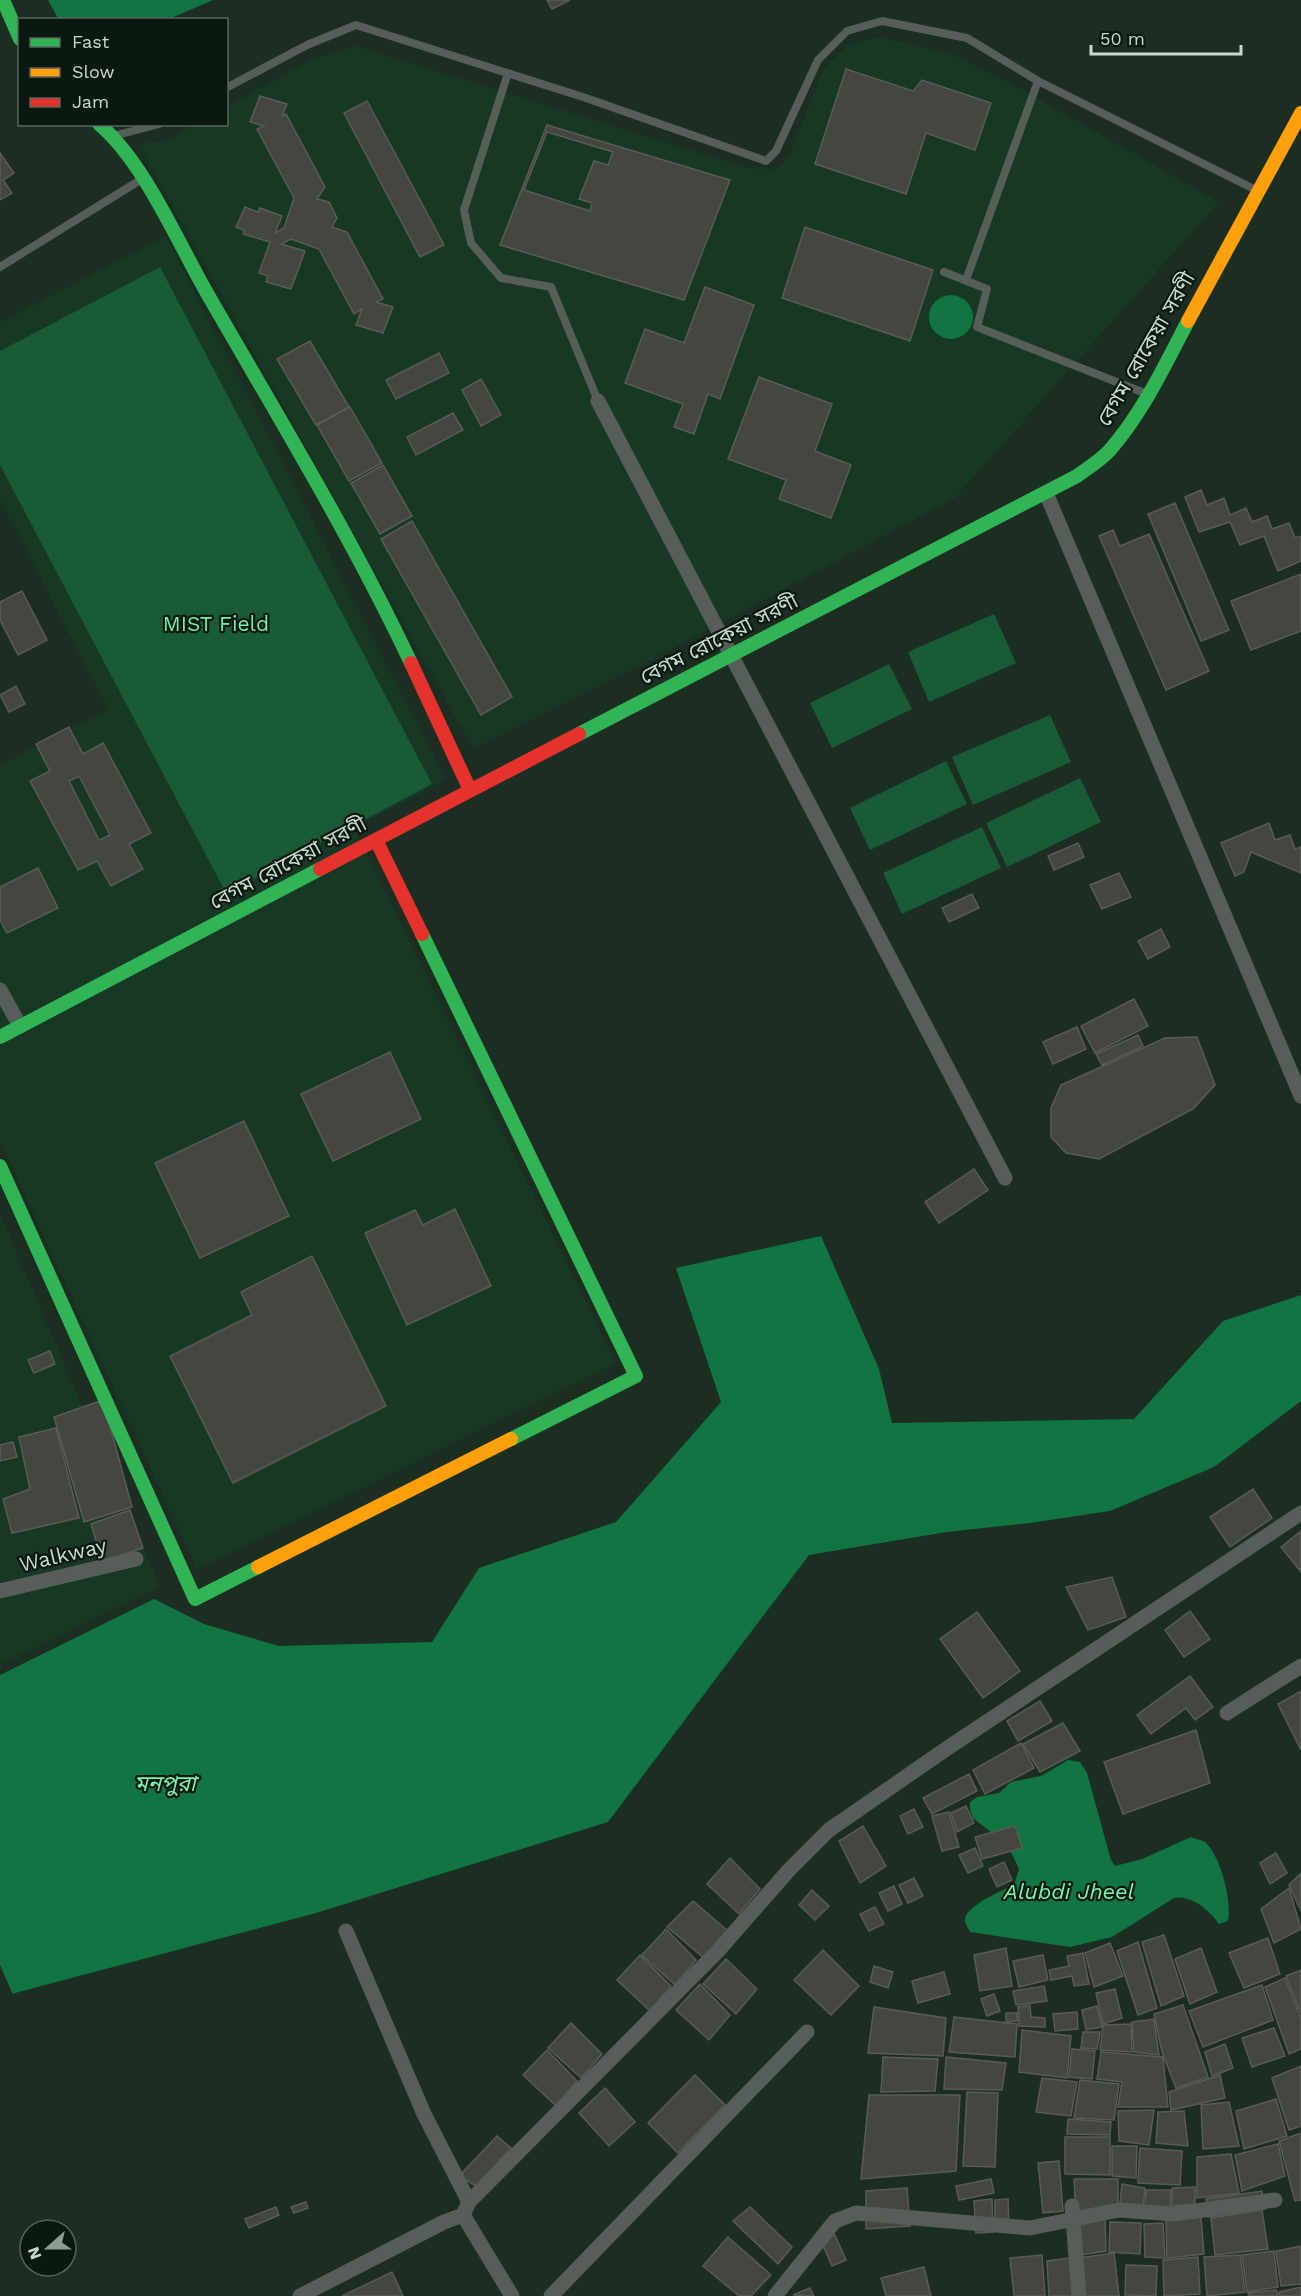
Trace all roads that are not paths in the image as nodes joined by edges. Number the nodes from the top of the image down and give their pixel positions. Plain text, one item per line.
1 (3, 0) edge
2 (18, 34) edge
3 (508, 73) junction
4 (1038, 81) junction
5 (228, 87) edge
6 (1301, 113) edge
7 (101, 126) edge
8 (151, 126) edge
9 (113, 136) junction
10 (143, 178) junction
11 (1259, 191) junction
12 (0, 267) edge
13 (944, 272) dead end
14 (966, 280) junction
15 (1148, 394) junction
16 (598, 401) joint
17 (1046, 494) junction
18 (733, 656) junction
19 (470, 790) junction
20 (376, 840) junction
21 (0, 990) edge
22 (20, 1026) junction
23 (0, 1037) edge
24 (1301, 1096) edge
25 (0, 1166) edge
26 (1005, 1178) dead end
27 (1301, 1513) edge
28 (136, 1559) dead end
29 (0, 1592) edge
30 (1301, 1666) edge
31 (1227, 1713) dead end
32 (346, 1930) dead end
33 (807, 2032) dead end
34 (1275, 2200) dead end
35 (466, 2209) junction
36 (1072, 2212) junction
37 (300, 2296) edge
38 (512, 2296) edge
39 (551, 2296) edge
40 (775, 2296) edge
41 (1079, 2296) edge

1 - 2 street
3 - 4 lane
3 - 5 lane
3 - 16 lane
4 - 11 lane
4 - 14 lane
6 - 11 street, বেগম রোকেয়া সরণী
7 - 9 street
8 - 9 lane
9 - 10 street
10 - 12 lane
10 - 19 street
11 - 15 street, বেগম রোকেয়া সরণী
13 - 14 lane
14 - 15 lane
15 - 17 street, বেগম রোকেয়া সরণী
16 - 18 street
17 - 18 street, বেগম রোকেয়া সরণী
17 - 24 street
18 - 19 street, বেগম রোকেয়া সরণী
18 - 26 street
19 - 20 street, বেগম রোকেয়া সরণী
20 - 22 street, বেগম রোকেয়া সরণী
20 - 25 street
21 - 22 street
22 - 23 street, বেগম রোকেয়া সরণী
27 - 35 street
28 - 29 street, Walkway
30 - 31 street
32 - 35 street
33 - 39 street
34 - 36 street
35 - 37 street
35 - 38 street
36 - 40 street
36 - 41 street

